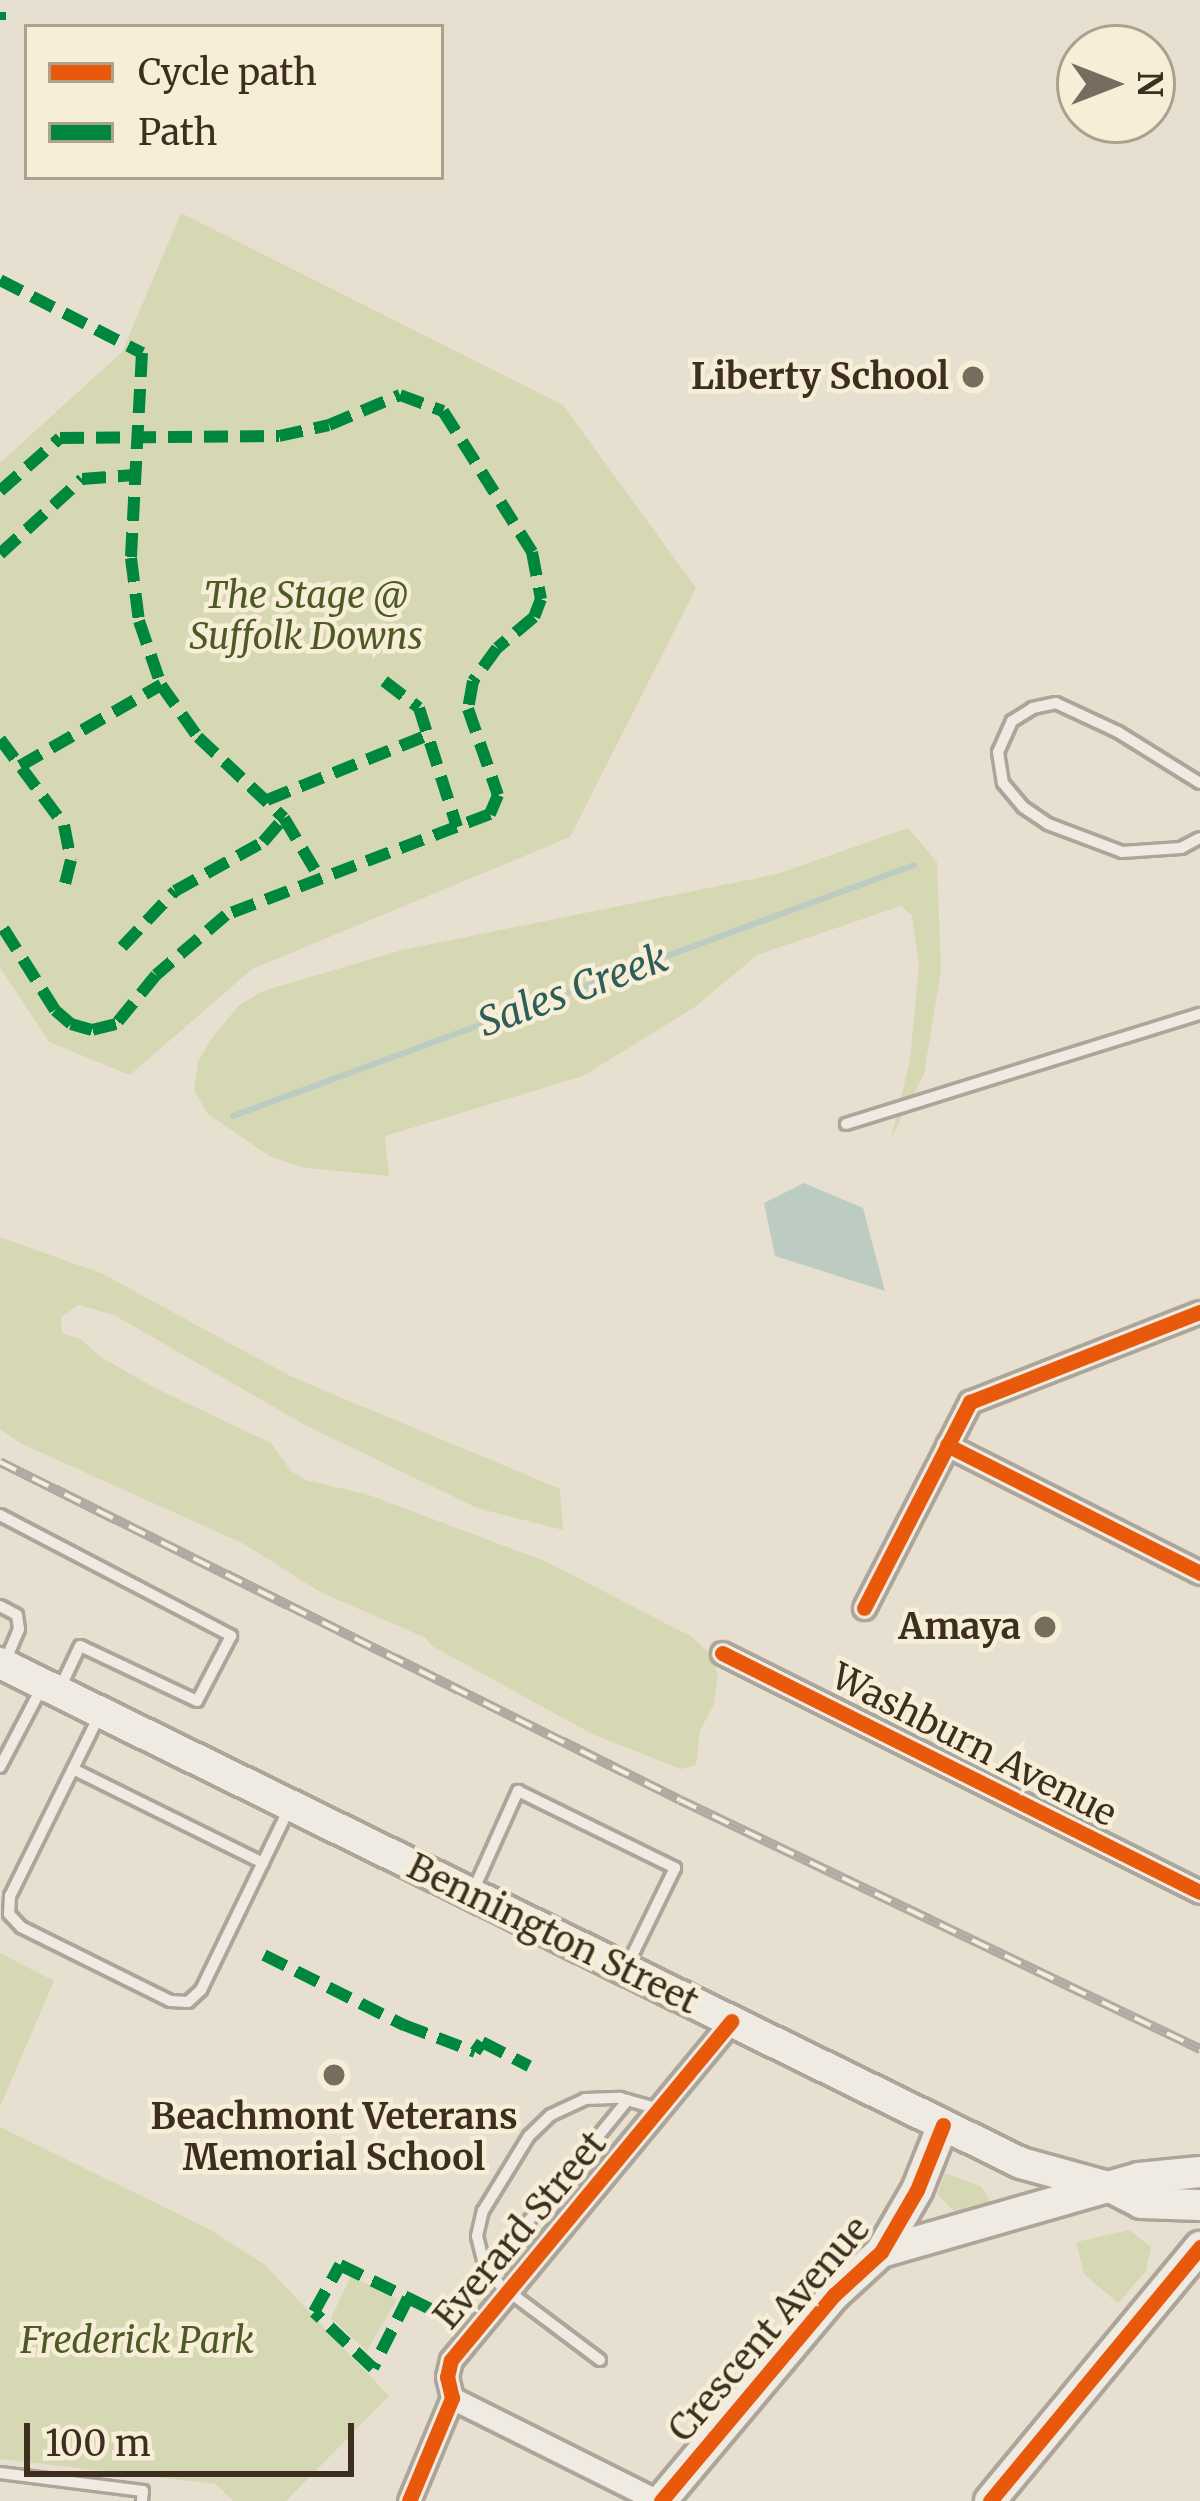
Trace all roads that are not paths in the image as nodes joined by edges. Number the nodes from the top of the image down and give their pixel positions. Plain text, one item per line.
1 (1200, 783) edge
2 (1200, 838) edge
3 (1200, 1014) edge
4 (846, 1124) dead end
5 (1200, 1312) edge
6 (947, 1445) junction
7 (0, 1515) edge
8 (1200, 1573) edge
9 (0, 1606) edge
10 (864, 1608) dead end
11 (722, 1653) dead end
12 (2, 1664) edge
13 (50, 1688) junction
14 (100, 1713) junction
15 (0, 1736) edge
16 (13, 1742) junction
17 (0, 1767) edge
18 (73, 1769) junction
19 (291, 1807) junction
20 (263, 1863) junction
21 (1200, 1892) edge
22 (472, 1894) junction
23 (626, 1969) junction
24 (731, 2021) junction
25 (628, 2100) junction
26 (659, 2109) junction
27 (943, 2125) junction
28 (1200, 2173) edge
29 (1112, 2188) junction
30 (1200, 2205) edge
31 (1200, 2247) edge
32 (881, 2252) junction
33 (488, 2272) junction
34 (507, 2292) junction
35 (600, 2360) dead end
36 (452, 2398) junction
37 (0, 2473) edge
38 (142, 2501) edge
39 (409, 2501) edge
40 (660, 2501) edge
41 (990, 2501) edge

1 - 2 lane
3 - 4 lane
5 - 6 street
6 - 8 street
6 - 10 street
7 - 13 lane
9 - 12 lane
11 - 21 street, Washburn Avenue
12 - 13 main road, Bennington Street
13 - 14 main road, Bennington Street
13 - 16 lane
14 - 18 lane
14 - 19 main road, Bennington Street
15 - 16 lane
16 - 17 lane
18 - 20 lane
18 - 20 lane
19 - 20 lane
19 - 22 main road, Bennington Street
22 - 23 main road, Bennington Street
22 - 23 lane
23 - 24 main road, Bennington Street
24 - 26 street, Everard Street
24 - 27 main road, Bennington Street
25 - 26 lane
25 - 33 lane
25 - 33 lane
26 - 34 street, Everard Street
27 - 29 main road, Bennington Street
27 - 32 main road, Crescent Avenue
28 - 29 main road, Bennington Street
29 - 30 main road, Bennington Street
29 - 32 main road, Crescent Avenue
31 - 41 main road
32 - 40 main road, Crescent Avenue
33 - 34 lane
34 - 35 lane
34 - 36 street, Everard Street
36 - 39 street, Everard Street
36 - 40 street
37 - 38 lane

